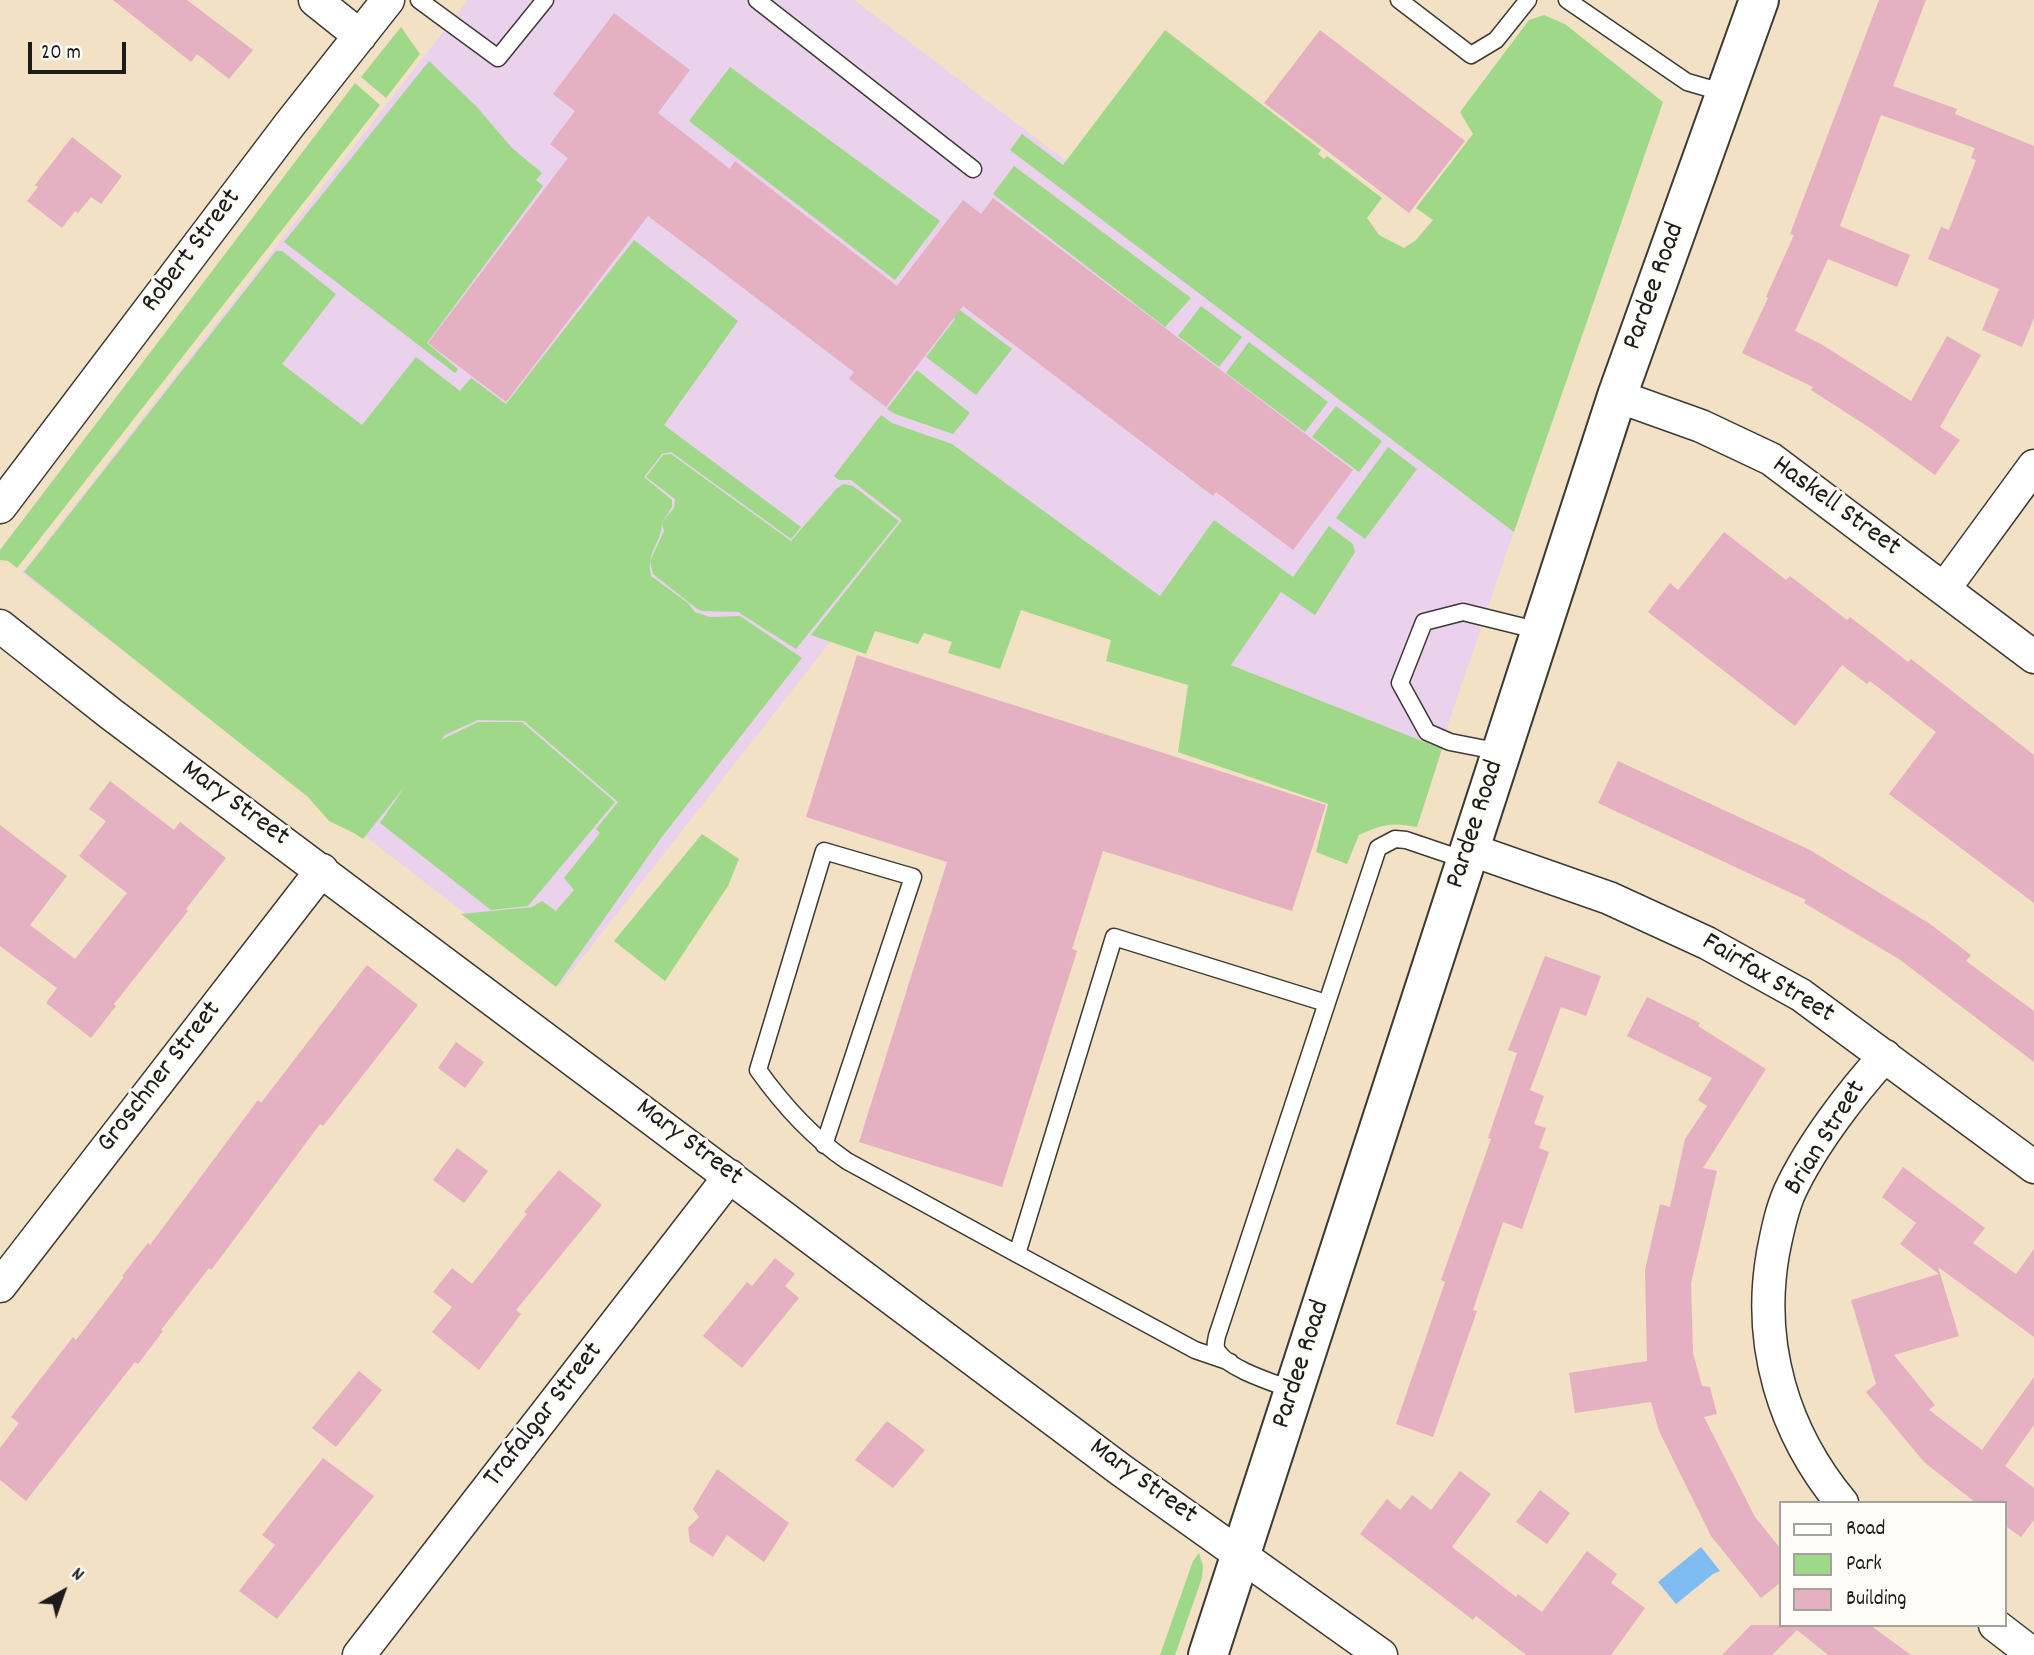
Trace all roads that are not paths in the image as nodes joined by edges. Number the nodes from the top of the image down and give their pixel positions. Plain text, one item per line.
1 (315, 0) edge
2 (388, 0) edge
3 (419, 0) edge
4 (545, 0) edge
5 (757, 0) edge
6 (1399, 0) edge
7 (1528, 0) edge
8 (1567, 0) edge
9 (1759, 0) edge
10 (360, 36) junction
11 (1725, 93) junction
12 (973, 169) dead end
13 (1617, 396) junction
14 (2034, 466) edge
15 (0, 507) edge
16 (1944, 589) junction
17 (0, 626) edge
18 (1541, 631) junction
19 (2034, 657) edge
20 (1501, 752) junction
21 (1467, 855) junction
22 (322, 870) junction
23 (1326, 1003) junction
24 (1885, 1056) junction
25 (824, 1145) junction
26 (2034, 1167) edge
27 (730, 1176) junction
28 (1017, 1254) junction
29 (0, 1286) edge
30 (1230, 1362) junction
31 (1295, 1391) junction
32 (1840, 1501) edge
33 (1241, 1554) junction
34 (1998, 1627) edge
35 (359, 1655) edge
36 (1208, 1655) edge
37 (1381, 1655) edge
38 (2034, 1655) edge

1 - 10 street
2 - 10 street, Robert Street
3 - 4 lane
5 - 12 lane
6 - 7 lane
8 - 11 lane
9 - 11 main road, Pardee Road
10 - 15 street, Robert Street
11 - 13 main road, Pardee Road
13 - 16 street, Haskell Street
13 - 18 main road, Pardee Road
14 - 16 street
16 - 19 street, Haskell Street
17 - 22 street, Mary Street
18 - 20 main road, Pardee Road
18 - 20 lane
20 - 21 main road, Pardee Road
21 - 23 lane
21 - 24 street, Fairfax Street
21 - 31 main road, Pardee Road
22 - 27 street, Mary Street
22 - 29 street, Groschner Street
23 - 28 lane
23 - 30 lane
24 - 26 street, Fairfax Street
24 - 32 street, Brian Street
25 - 25 lane
25 - 28 lane
27 - 33 street, Mary Street
27 - 35 street, Trafalgar Street
28 - 30 lane
30 - 31 lane
31 - 33 main road, Pardee Road
33 - 36 main road, Pardee Road
33 - 37 street, Mary Street
34 - 38 street

